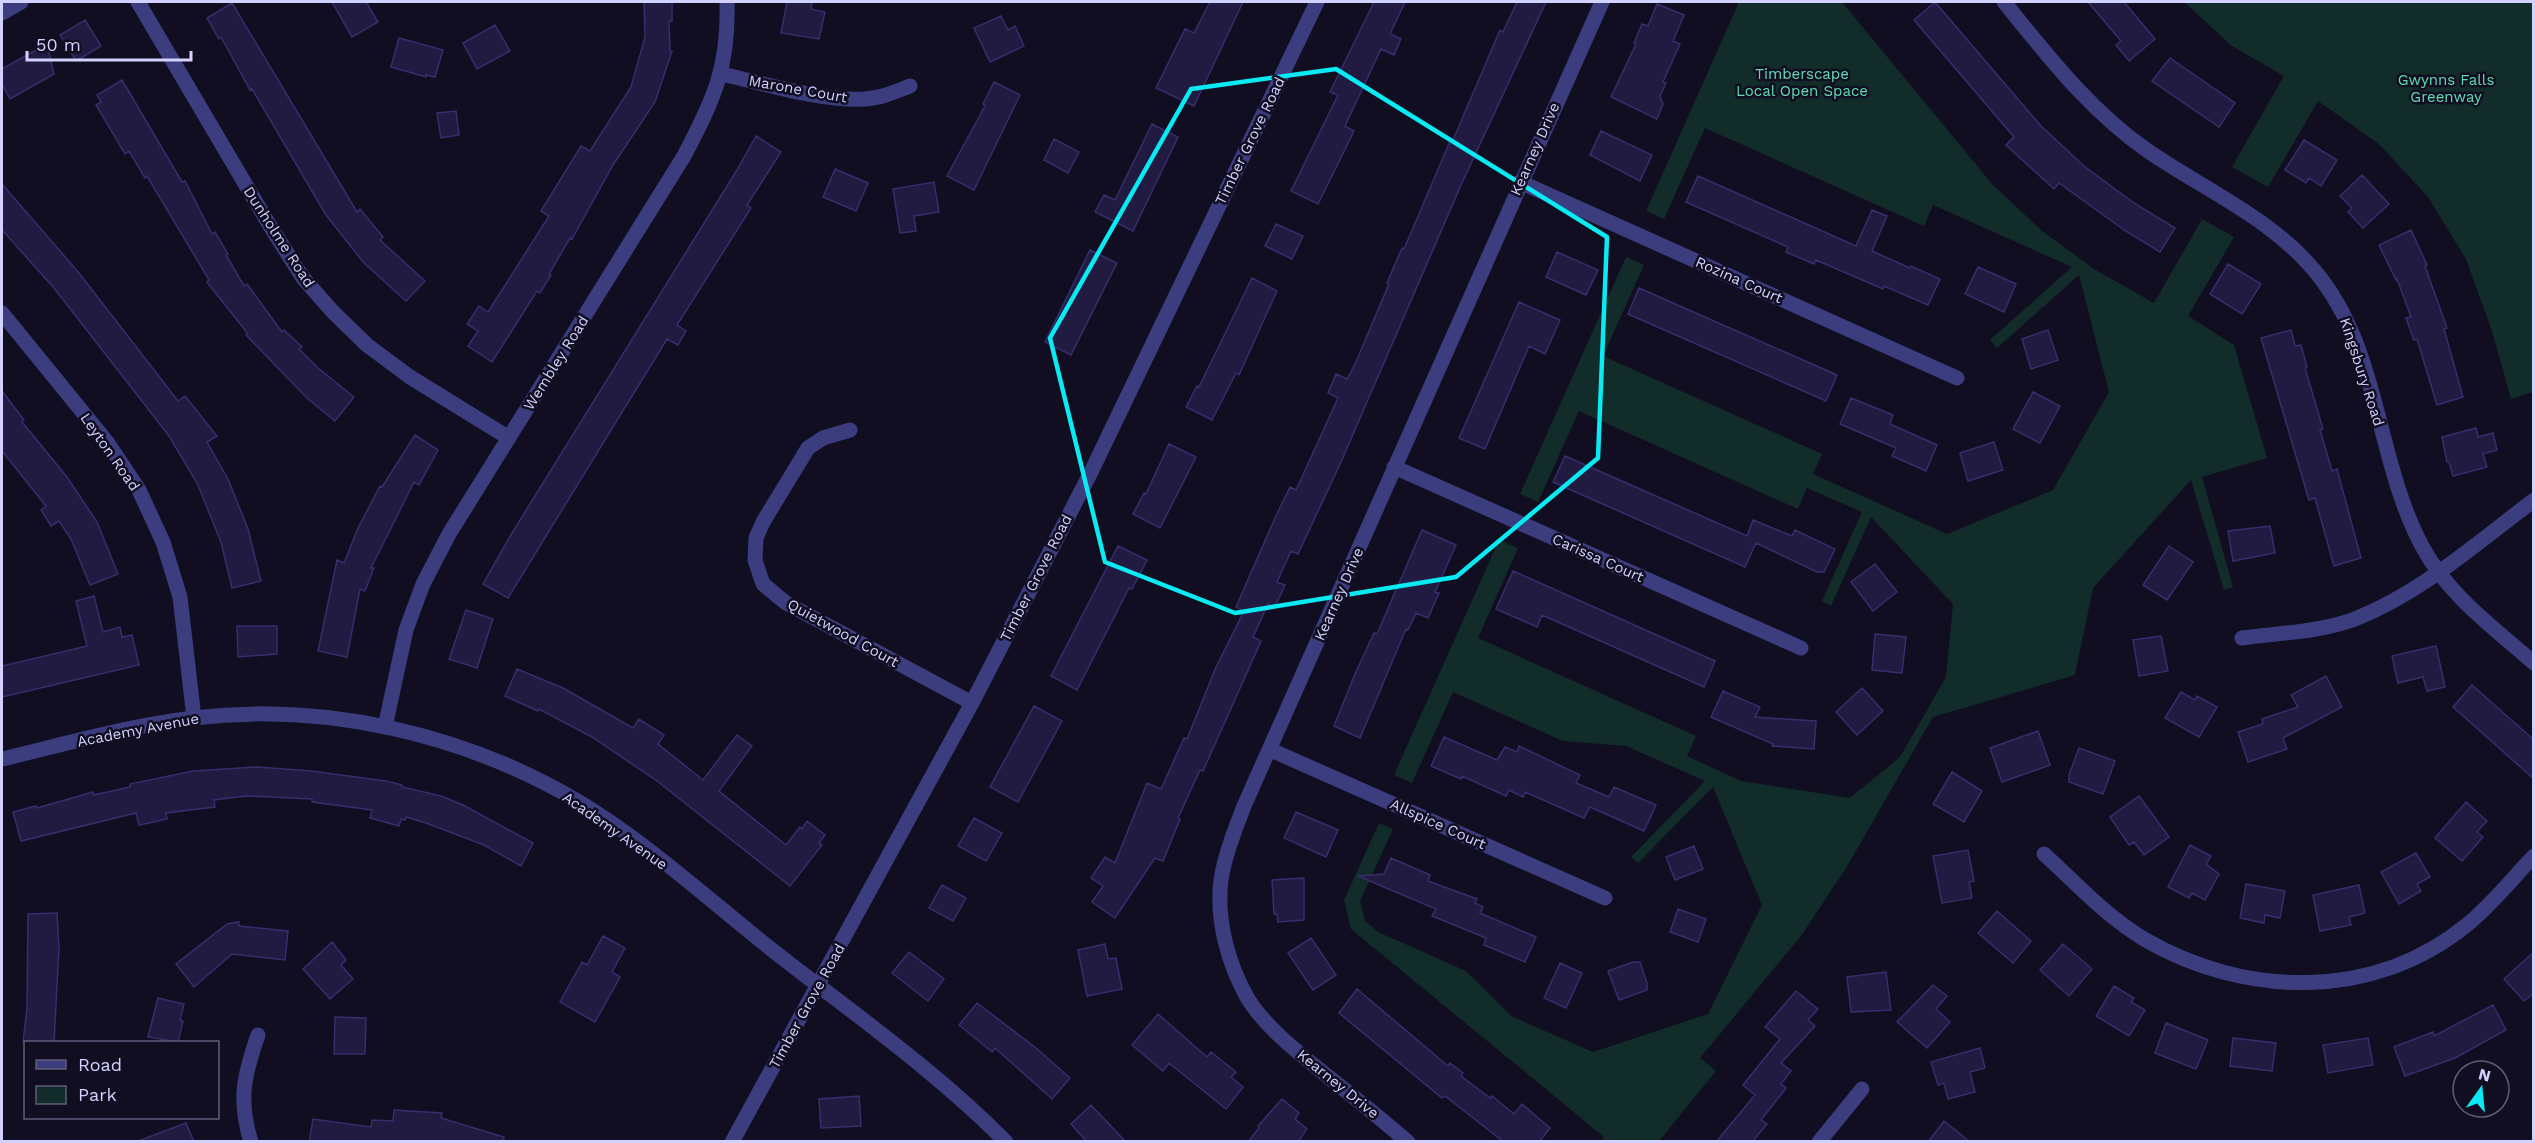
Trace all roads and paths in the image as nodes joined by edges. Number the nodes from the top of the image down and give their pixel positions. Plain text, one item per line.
1 (21, 2) edge
2 (138, 2) edge
3 (727, 2) edge
4 (1317, 2) edge
5 (1602, 2) edge
6 (2004, 2) edge
7 (2, 13) edge
8 (721, 74) junction
9 (910, 86) dead end
10 (1520, 182) junction
11 (2, 313) edge
12 (1957, 378) dead end
13 (850, 430) dead end
14 (509, 438) junction
15 (1394, 467) junction
16 (2534, 500) edge
17 (2438, 573) junction
18 (2242, 638) dead end
19 (1801, 648) dead end
20 (2534, 663) edge
21 (972, 703) junction
22 (194, 718) junction
23 (385, 727) junction
24 (1270, 750) junction
25 (2, 759) edge
26 (2044, 854) dead end
27 (2534, 856) edge
28 (1605, 898) dead end
29 (818, 986) junction
30 (258, 1035) dead end
31 (1862, 1089) dead end
32 (251, 1142) edge
33 (732, 1142) edge
34 (1006, 1142) edge
35 (1408, 1142) edge
36 (1819, 1142) edge

1 - 7 street
2 - 14 street, Dunholme Road
3 - 8 street, Wembley Road
4 - 21 street, Timber Grove Road
5 - 10 street, Kearney Drive
6 - 17 street, Kingsbury Road
8 - 9 street, Marone Court
8 - 14 street, Wembley Road
10 - 12 street, Rozina Court
10 - 15 street, Kearney Drive
11 - 22 street, Leyton Road
13 - 21 street, Quietwood Court
14 - 23 street, Wembley Road
15 - 19 street, Carissa Court
15 - 24 street, Kearney Drive
16 - 17 street
17 - 18 street
17 - 20 street, Kingsbury Road
21 - 29 street, Timber Grove Road
22 - 23 street, Academy Avenue
22 - 25 street, Academy Avenue
23 - 29 street, Academy Avenue
24 - 28 street, Allspice Court
24 - 35 street, Kearney Drive
26 - 27 street
29 - 33 street, Timber Grove Road
29 - 34 street, Academy Avenue
30 - 32 street
31 - 36 street

